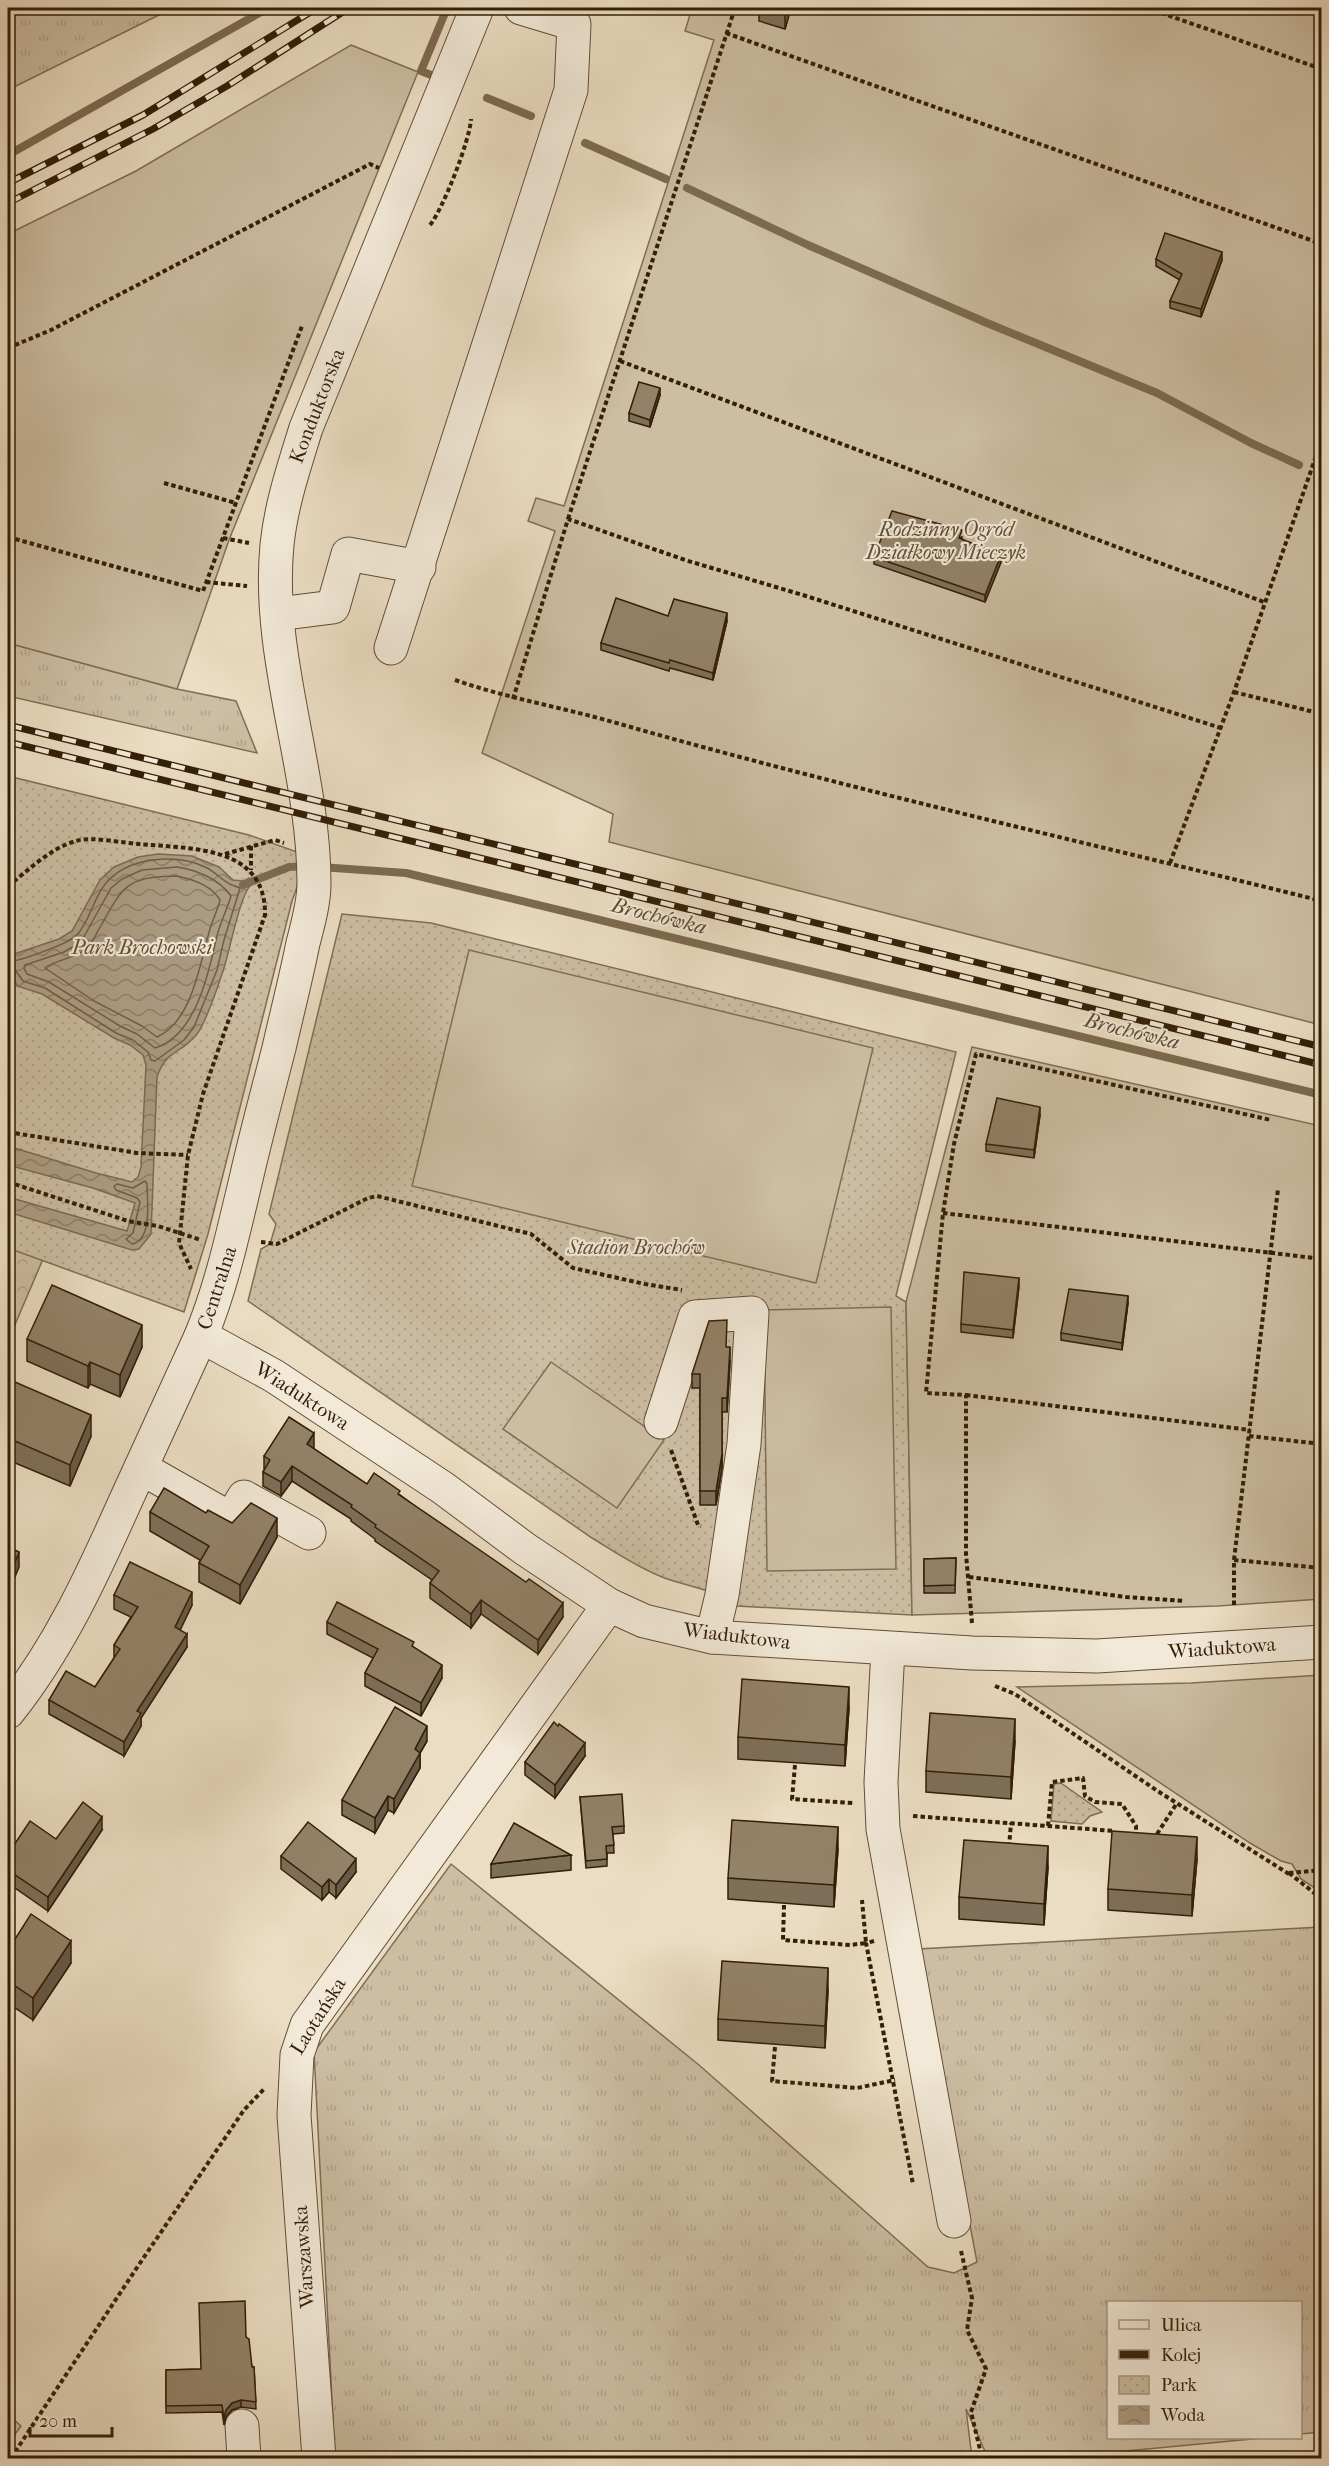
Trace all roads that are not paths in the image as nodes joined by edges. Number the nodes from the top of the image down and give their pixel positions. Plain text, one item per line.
1 (477, 8) edge
2 (521, 8) edge
3 (419, 567) junction
4 (278, 614) junction
5 (391, 648) dead end
6 (312, 836) joint
7 (201, 1336) junction
8 (661, 1422) road end
9 (141, 1468) junction
10 (309, 1533) dead end
11 (609, 1605) junction
12 (712, 1637) junction
13 (1322, 1642) edge
14 (888, 1649) junction
15 (8, 1712) edge
16 (297, 2055) joint
17 (954, 2221) road end
18 (242, 2426) dead end
19 (244, 2458) edge
20 (319, 2458) edge

1 - 4 street, Konduktorska
2 - 3 street
3 - 4 street
3 - 5 street
4 - 6 street, Konduktorska
6 - 7 street, Centralna
7 - 9 street, Centralna
7 - 11 street, Wiaduktowa
8 - 12 street
9 - 10 street
9 - 15 street, Centralna
11 - 12 street, Wiaduktowa
11 - 16 street, Laotańska
12 - 14 street, Wiaduktowa
13 - 14 street, Wiaduktowa
14 - 17 street
16 - 20 street, Warszawska
18 - 19 street

